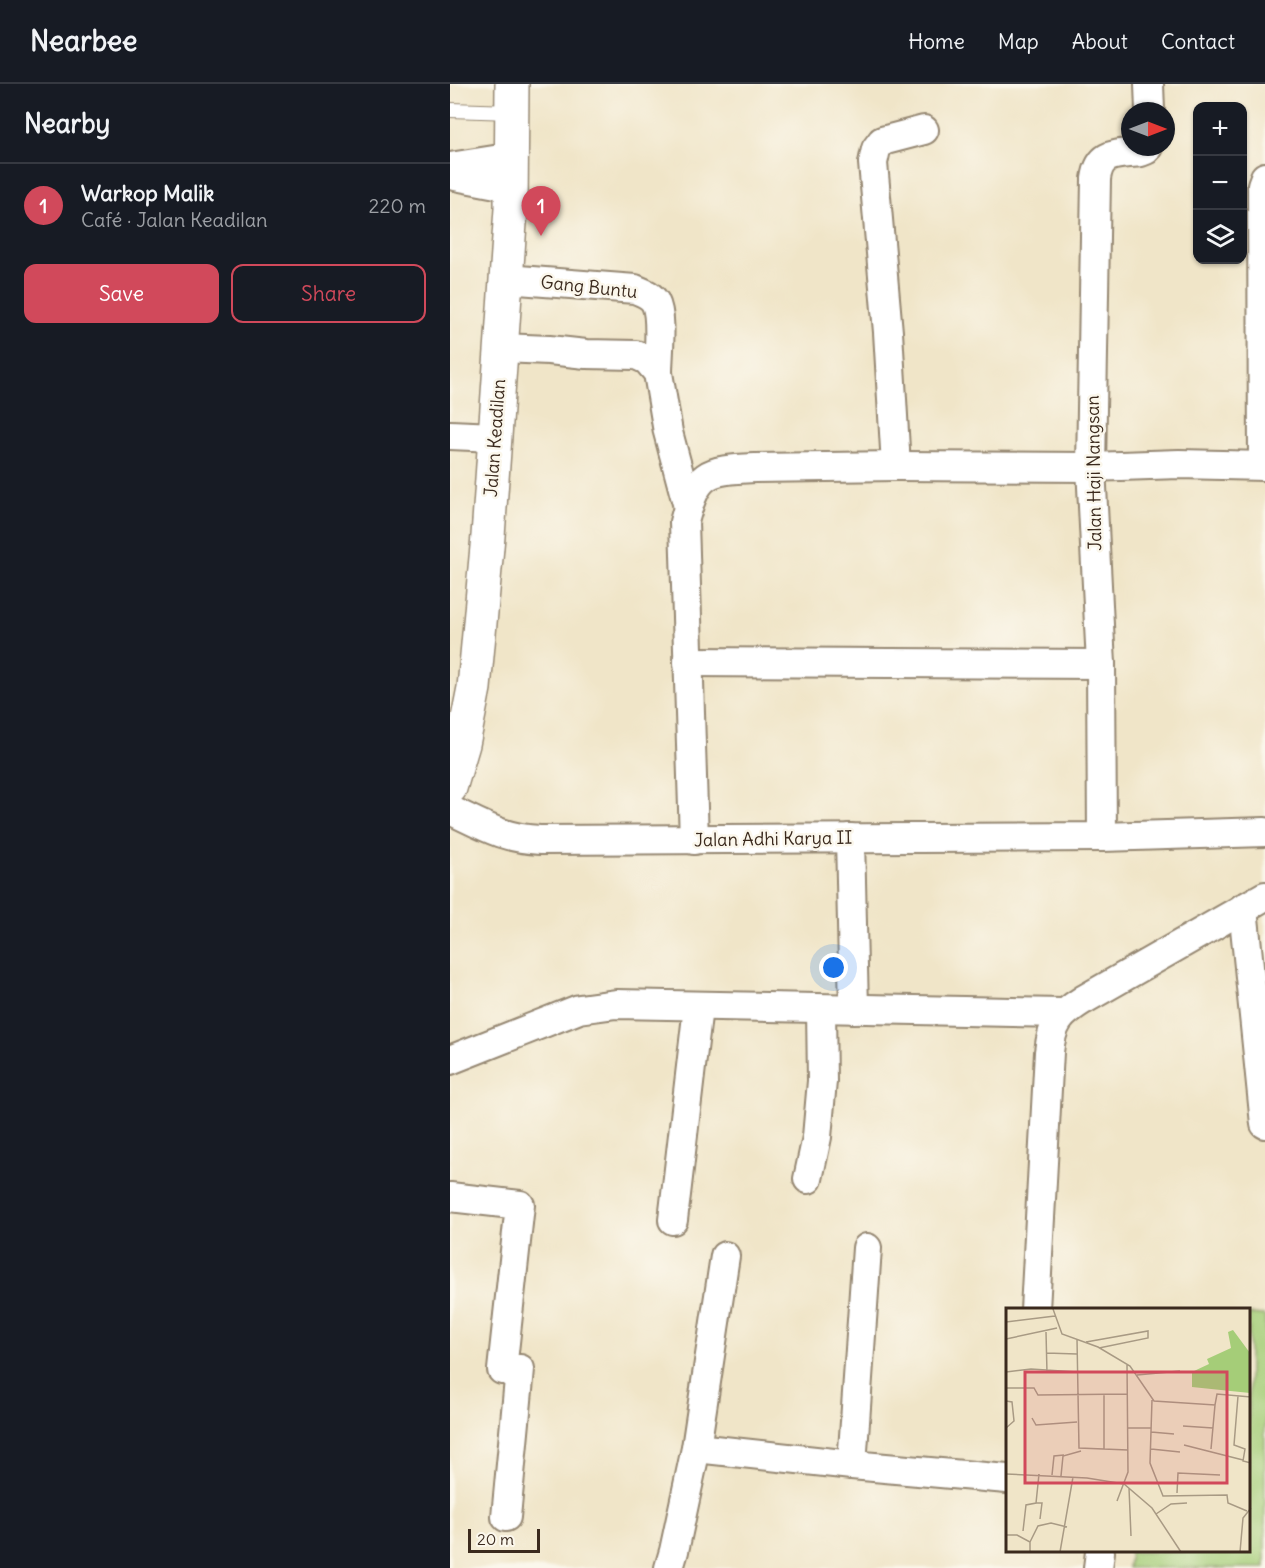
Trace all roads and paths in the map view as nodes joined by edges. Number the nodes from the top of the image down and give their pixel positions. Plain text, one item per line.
1 (1149, 84) edge
2 (512, 98) edge
3 (1150, 102) edge
4 (450, 110) edge
5 (924, 130) dead end
6 (1121, 155) edge
7 (450, 167) edge
8 (512, 172) junction
9 (450, 175) edge
10 (1265, 177) edge
11 (1263, 245) edge
12 (506, 279) junction
13 (502, 348) junction
14 (658, 373) junction
15 (450, 435) edge
16 (495, 436) junction
17 (896, 466) junction
18 (1264, 466) edge
19 (1091, 467) junction
20 (688, 507) junction
21 (688, 662) junction
22 (1101, 664) junction
23 (450, 788) edge
24 (450, 810) edge
25 (1253, 833) edge
26 (1102, 837) junction
27 (850, 838) junction
28 (694, 840) junction
29 (1265, 855) edge
30 (1254, 902) edge
31 (698, 1006) junction
32 (821, 1009) junction
33 (854, 1009) junction
34 (1063, 1013) junction
35 (450, 1060) edge
36 (1265, 1124) edge
37 (808, 1179) dead end
38 (450, 1197) edge
39 (673, 1220) dead end
40 (867, 1248) dead end
41 (725, 1256) dead end
42 (1035, 1308) edge
43 (696, 1448) junction
44 (852, 1465) junction
45 (1006, 1479) edge
46 (506, 1517) dead end
47 (1100, 1553) edge
48 (669, 1568) edge
49 (1098, 1568) edge

1 - 3 street
2 - 4 lane
2 - 8 main road, Jalan Keadilan
5 - 17 street
6 - 19 street, Jalan Haji Nangsan
7 - 8 street
8 - 9 street
8 - 12 main road, Jalan Keadilan
10 - 11 street
11 - 18 street
12 - 13 main road, Jalan Keadilan
12 - 14 street, Gang Buntu
13 - 14 street
13 - 16 main road, Jalan Keadilan
14 - 20 street
15 - 16 street
16 - 23 main road, Jalan Keadilan
17 - 19 street
17 - 20 street
18 - 19 street
19 - 22 street, Jalan Haji Nangsan
20 - 21 street
21 - 22 street
21 - 28 street
22 - 26 street, Jalan Haji Nangsan
24 - 28 street, Jalan Adhi Karya II
25 - 26 street, Jalan Adhi Karya II
25 - 29 street
26 - 27 street, Jalan Adhi Karya II
27 - 28 street, Jalan Adhi Karya II
27 - 33 street
30 - 34 street
30 - 36 street
31 - 32 street
31 - 35 street
31 - 39 street
32 - 33 street
32 - 37 street
33 - 34 street
34 - 42 street
38 - 46 street
40 - 44 street
41 - 43 street
43 - 44 street
43 - 48 street
44 - 45 street
47 - 49 street

